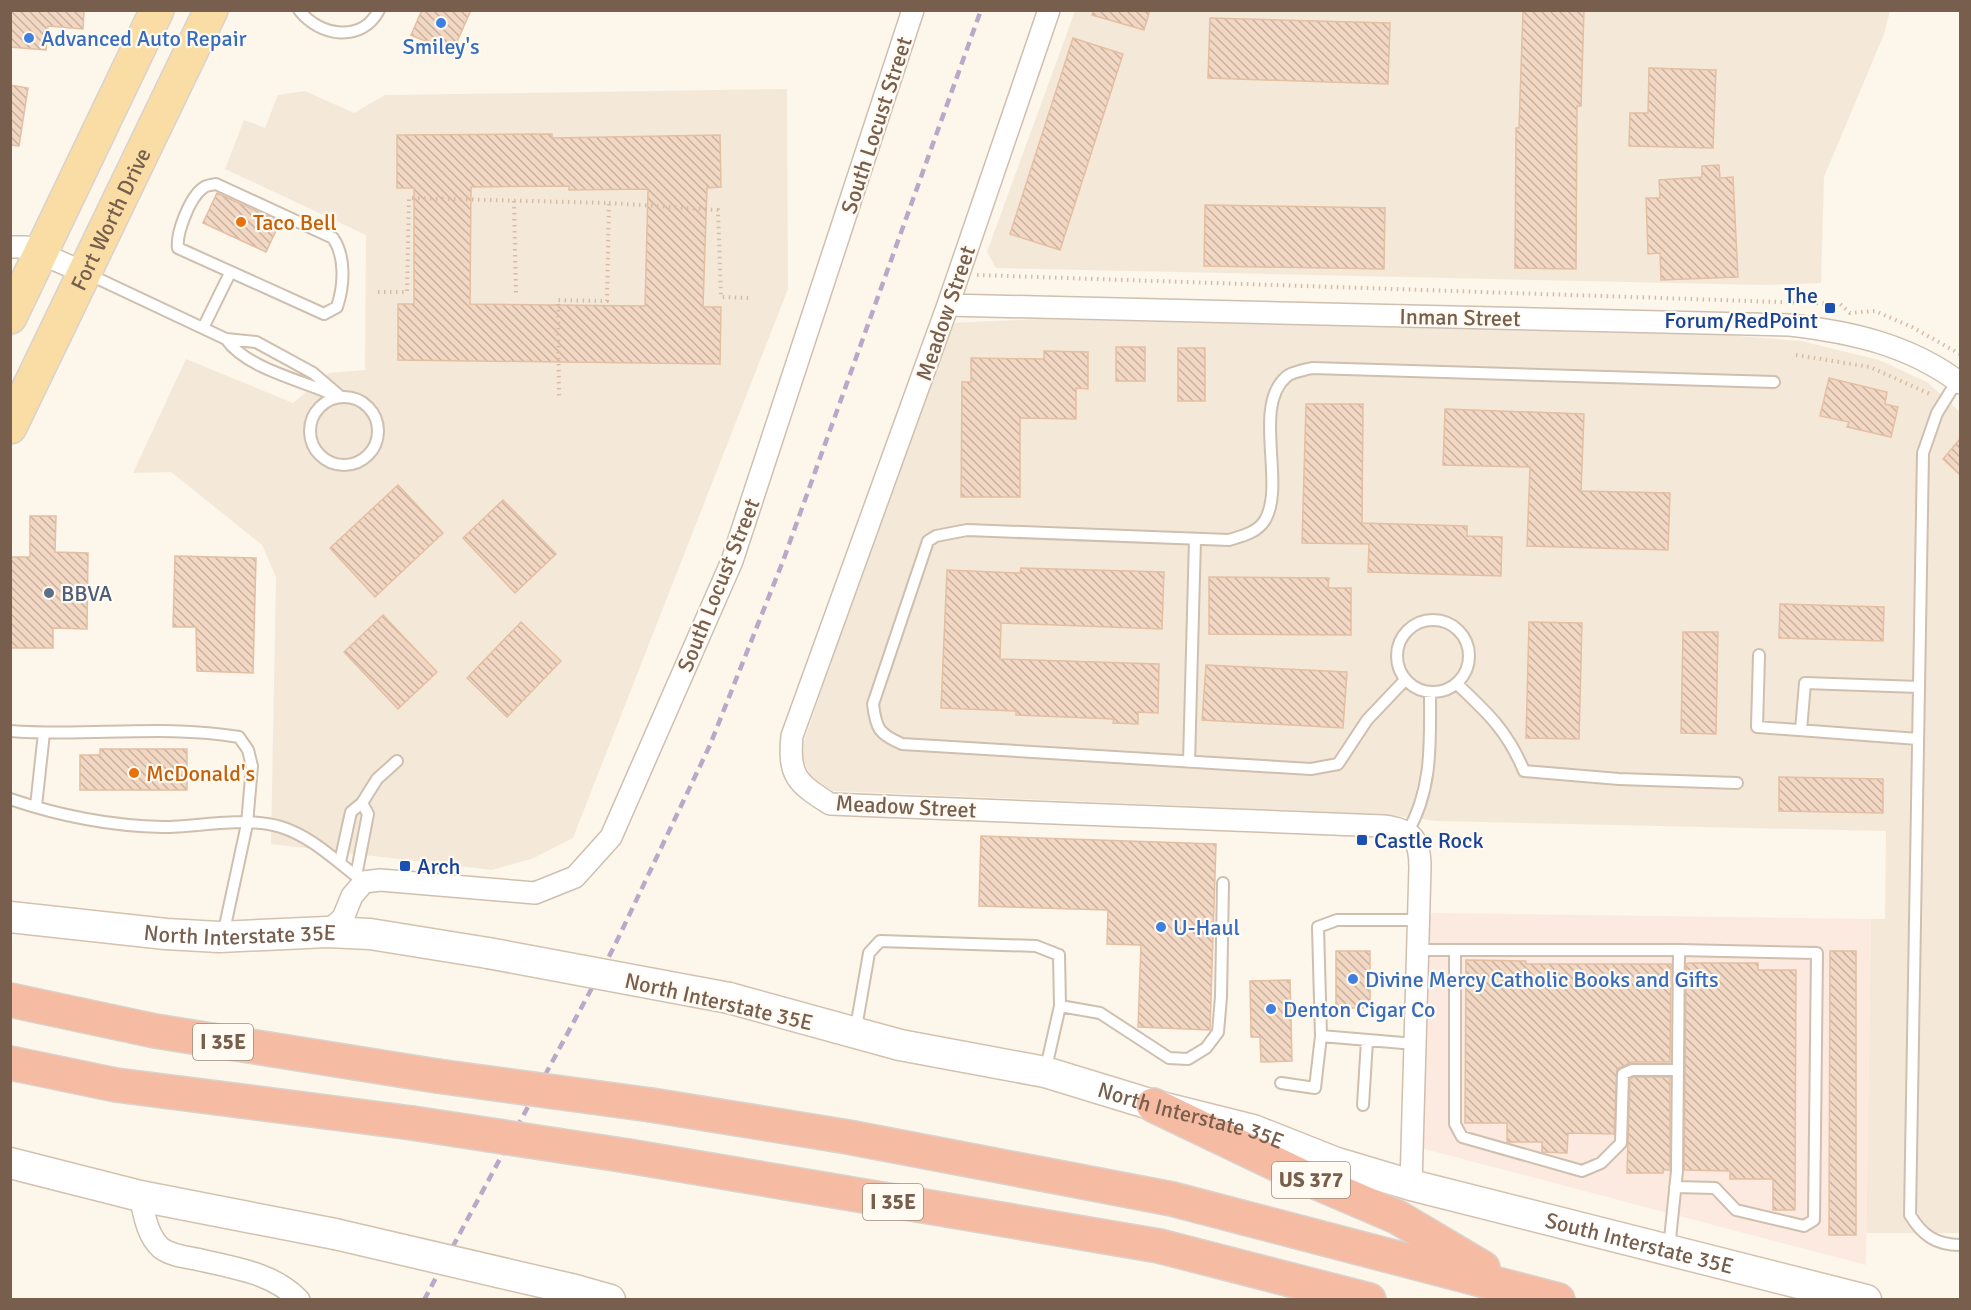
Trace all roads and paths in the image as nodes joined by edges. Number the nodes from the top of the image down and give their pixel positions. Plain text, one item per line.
1 (157, 10) edge
2 (210, 10) edge
3 (299, 10) edge
4 (379, 10) edge
5 (913, 10) edge
6 (1049, 10) edge
7 (514, 201) junction
8 (609, 203) junction
9 (25, 250) edge
10 (85, 273) junction
11 (230, 273) junction
12 (975, 275) dead end
13 (378, 292) dead end
14 (516, 297) dead end
15 (749, 298) dead end
16 (948, 305) junction
17 (10, 317) edge
18 (203, 328) junction
19 (226, 339) junction
20 (1960, 354) edge
21 (1796, 355) dead end
22 (1774, 382) dead end
23 (1959, 382) edge
24 (559, 396) dead end
25 (341, 397) junction
26 (1944, 401) junction
27 (10, 427) edge
28 (1195, 539) junction
29 (1759, 655) dead end
30 (1406, 680) junction
31 (1457, 684) junction
32 (1919, 687) junction
33 (1430, 693) junction
34 (1801, 730) junction
35 (10, 731) edge
36 (44, 734) junction
37 (1918, 739) junction
38 (397, 761) dead end
39 (1189, 762) junction
40 (1737, 783) dead end
41 (10, 800) edge
42 (362, 803) junction
43 (36, 806) junction
44 (247, 824) junction
45 (1407, 833) junction
46 (340, 862) junction
47 (360, 879) junction
48 (1223, 883) dead end
49 (10, 917) edge
50 (1418, 920) junction
51 (327, 932) junction
52 (219, 937) junction
53 (1418, 950) junction
54 (1455, 950) junction
55 (1679, 950) junction
56 (10, 1000) edge
57 (1060, 1006) junction
58 (852, 1032) junction
59 (1321, 1036) junction
60 (1366, 1041) junction
61 (1415, 1044) junction
62 (10, 1063) edge
63 (1678, 1070) junction
64 (1045, 1072) junction
65 (1281, 1083) dead end
66 (1153, 1105) junction
67 (1363, 1105) dead end
68 (10, 1163) edge
69 (1411, 1185) junction
70 (1675, 1187) junction
71 (140, 1196) junction
72 (1960, 1245) edge
73 (1669, 1250) junction
74 (1519, 1289) junction
75 (299, 1299) edge
76 (610, 1299) edge
77 (1369, 1299) edge
78 (1558, 1299) edge
79 (1866, 1299) edge

1 - 9 main road
2 - 10 main road, Fort Worth Drive
3 - 4 lane
5 - 47 street, South Locust Street
6 - 16 street, Meadow Street
7 - 8 path
7 - 13 path
7 - 14 path
8 - 15 path
8 - 24 path
9 - 10 street
9 - 17 main road
10 - 18 lane
10 - 27 main road, Fort Worth Drive
11 - 11 lane
11 - 18 lane
12 - 20 path
16 - 23 street, Inman Street
16 - 45 street, Meadow Street
18 - 19 lane
19 - 25 lane
19 - 25 lane
21 - 26 path
22 - 28 lane
23 - 26 lane
25 - 25 lane
26 - 32 lane
28 - 39 lane
28 - 39 lane
29 - 34 lane
30 - 31 lane
30 - 33 lane
30 - 39 lane
31 - 33 lane
31 - 40 lane
32 - 34 lane
32 - 37 lane
33 - 45 lane
34 - 37 lane
35 - 36 lane
36 - 43 lane
36 - 44 lane
37 - 72 lane
38 - 42 lane
41 - 43 lane
42 - 46 lane
42 - 47 lane
43 - 44 lane
44 - 46 lane
44 - 52 lane
45 - 50 street
46 - 47 lane
47 - 51 street
48 - 57 lane
49 - 52 main road, North Interstate 35E / US 377
50 - 53 street
50 - 59 lane
51 - 52 main road, North Interstate 35E / US 377
51 - 58 main road, North Interstate 35E / US 377, bridge
53 - 54 lane
53 - 61 street
54 - 55 lane
54 - 63 lane
55 - 63 lane
55 - 70 lane
56 - 74 highway, I 35E, bridge
57 - 58 lane
57 - 64 lane
58 - 64 main road, North Interstate 35E / US 377
59 - 60 lane
59 - 65 lane
60 - 61 lane
60 - 67 lane
61 - 69 street
62 - 77 highway, I 35E, bridge
63 - 70 lane
64 - 66 main road, North Interstate 35E / US 377
66 - 69 main road, North Interstate 35E
66 - 74 highway, US 377
68 - 71 main road
69 - 73 main road, South Interstate 35E
70 - 73 lane
71 - 75 street
71 - 76 main road, bridge
73 - 79 main road, South Interstate 35E
74 - 78 highway, I 35E

